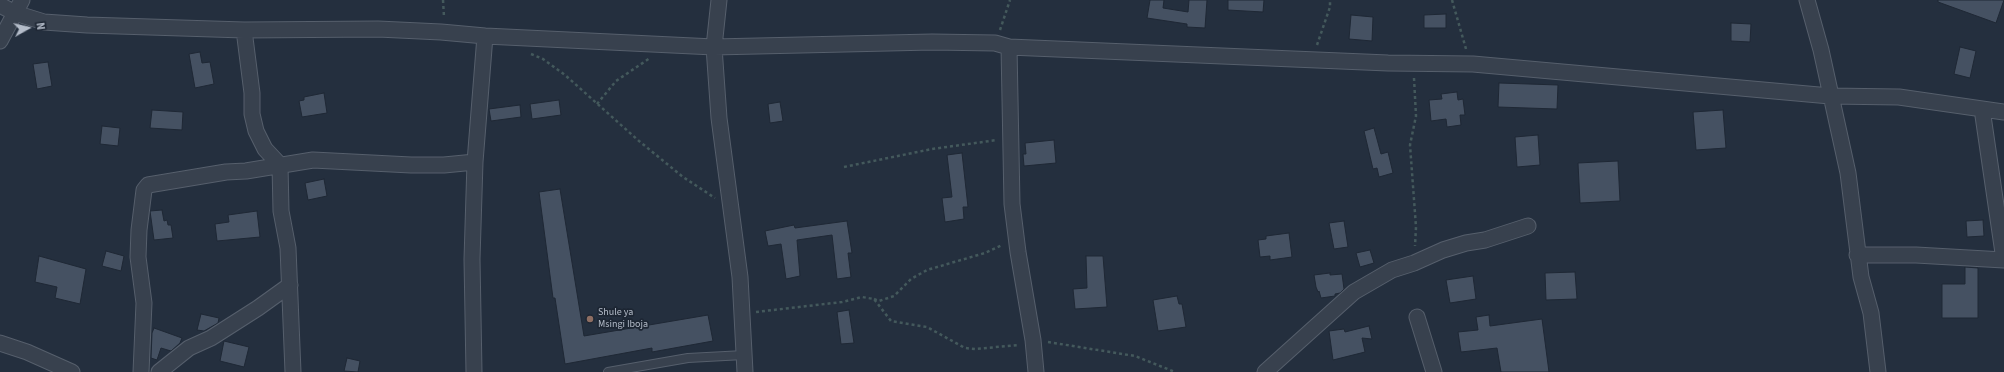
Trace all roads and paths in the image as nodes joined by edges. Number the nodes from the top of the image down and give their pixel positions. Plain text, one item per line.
1 (720, 0) edge
2 (1010, 0) edge
3 (1330, 0) edge
4 (1452, 0) edge
5 (1806, 0) edge
6 (0, 5) edge
7 (19, 7) edge
8 (244, 30) junction
9 (485, 36) junction
10 (0, 41) edge
11 (659, 44) junction
12 (1002, 45) junction
13 (714, 47) junction
14 (524, 51) dead end
15 (1312, 60) junction
16 (1431, 64) junction
17 (1470, 64) junction
18 (1830, 96) junction
19 (597, 104) junction
20 (1982, 109) junction
21 (2004, 112) edge
22 (1011, 139) junction
23 (475, 162) junction
24 (280, 165) junction
25 (844, 167) dead end
26 (732, 209) junction
27 (1528, 226) dead end
28 (1016, 232) junction
29 (1858, 255) junction
30 (2004, 260) edge
31 (1414, 263) junction
32 (290, 285) junction
33 (874, 299) junction
34 (1417, 317) dead end
35 (742, 320) junction
36 (1033, 341) junction
37 (0, 343) edge
38 (744, 355) junction
39 (72, 372) edge
40 (141, 372) edge
41 (159, 372) edge
42 (293, 372) edge
43 (474, 372) edge
44 (608, 372) edge
45 (745, 372) edge
46 (1036, 372) edge
47 (1176, 372) edge
48 (1265, 372) edge
49 (1434, 372) edge
50 (1878, 372) edge

1 - 13 street
2 - 12 path
3 - 15 path
4 - 17 path
5 - 18 street
6 - 7 street
7 - 8 street
7 - 10 street
8 - 9 street
8 - 24 street
9 - 11 street
9 - 23 street
11 - 13 street
11 - 19 path
12 - 13 street
12 - 15 street
12 - 22 street
13 - 26 street
14 - 19 path
15 - 16 street
16 - 17 street
16 - 31 path
17 - 18 street
18 - 20 street
18 - 29 street
19 - 26 path
20 - 21 street
20 - 30 street
22 - 25 path
22 - 28 street
23 - 24 street
23 - 43 street
24 - 32 street
24 - 40 street
26 - 35 street
27 - 31 street
28 - 33 path
28 - 36 street
29 - 30 street
29 - 50 street
31 - 48 street
32 - 41 street
32 - 42 street
33 - 35 path
33 - 36 path
34 - 49 street
35 - 38 street
36 - 46 street
36 - 47 path
37 - 39 street
38 - 44 lane
38 - 45 street

